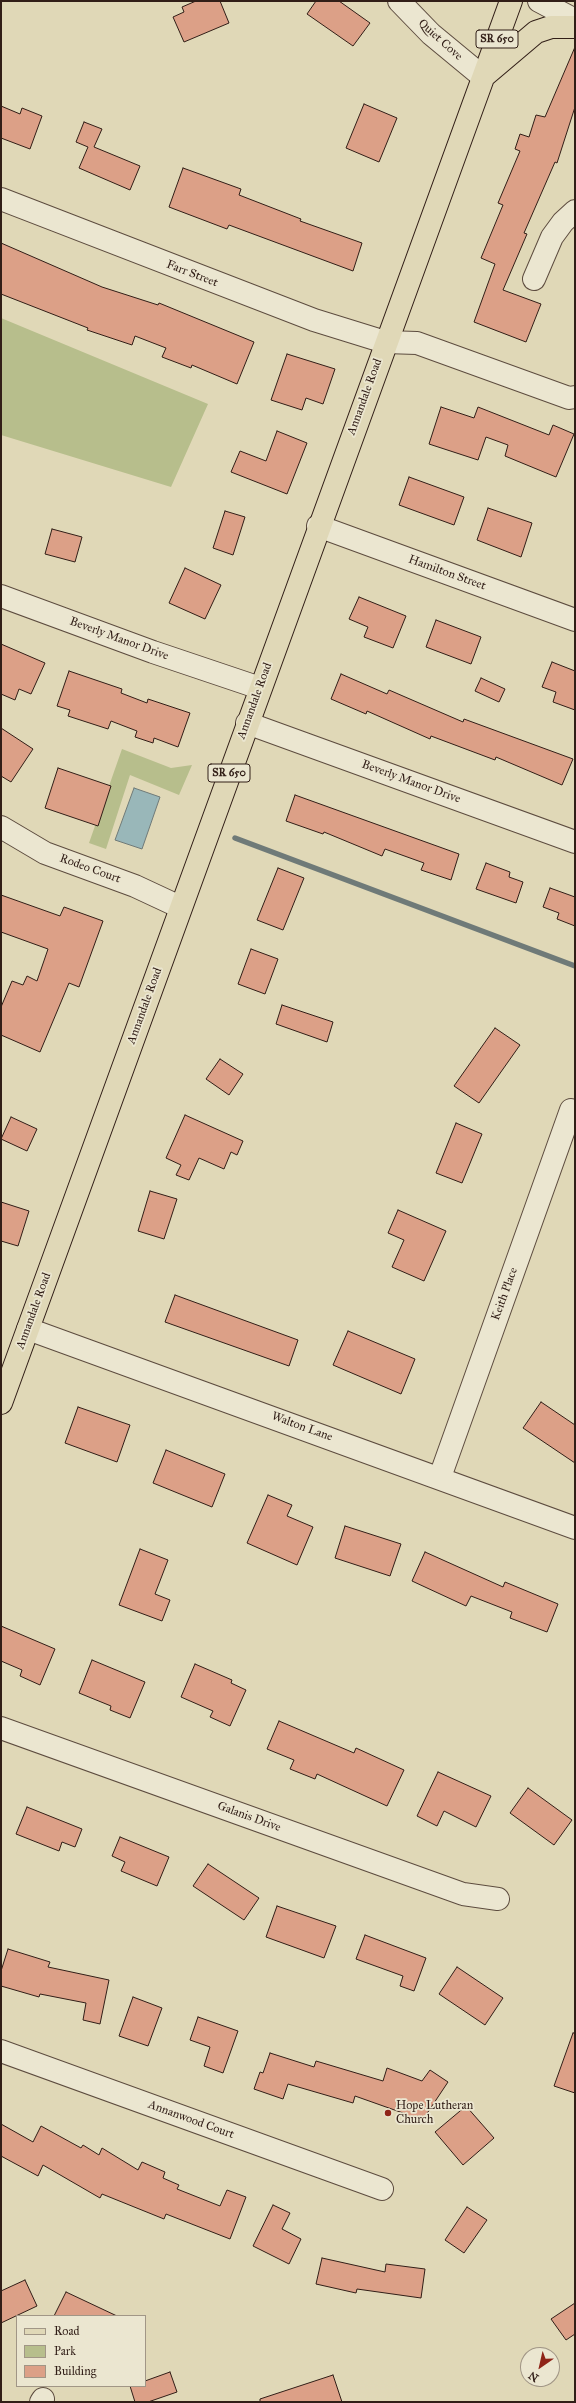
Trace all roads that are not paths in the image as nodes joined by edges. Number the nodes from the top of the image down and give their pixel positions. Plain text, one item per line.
1 (399, 1) edge
2 (510, 1) edge
3 (539, 1) edge
4 (575, 20) edge
5 (575, 27) edge
6 (483, 77) junction
7 (1, 199) edge
8 (575, 211) edge
9 (534, 279) dead end
10 (385, 342) junction
11 (575, 397) edge
12 (318, 526) junction
13 (1, 596) edge
14 (575, 620) edge
15 (260, 688) junction
16 (247, 723) junction
17 (1, 827) edge
18 (575, 842) edge
19 (180, 907) junction
20 (571, 1110) dead end
21 (28, 1329) junction
22 (1, 1403) edge
23 (440, 1477) junction
24 (575, 1528) edge
25 (1, 1728) edge
26 (498, 1899) dead end
27 (1, 2051) edge
28 (382, 2189) dead end

1 - 6 street, Quiet Cove
2 - 6 main road, Annandale Road / SR 650
3 - 4 street
5 - 6 main road
6 - 10 main road, Annandale Road / SR 650
7 - 10 street, Farr Street
8 - 9 street
10 - 11 street, Farr Street
10 - 12 main road, Annandale Road / SR 650
12 - 14 street, Hamilton Street
12 - 15 main road, Annandale Road / SR 650
13 - 15 street, Beverly Manor Drive
15 - 16 main road, Annandale Road / SR 650
16 - 18 street, Beverly Manor Drive
16 - 19 main road, Annandale Road / SR 650
17 - 19 street, Rodeo Court
19 - 21 main road, Annandale Road / SR 650
20 - 23 street, Keith Place
21 - 22 main road, Annandale Road / SR 650
21 - 23 street, Walton Lane
23 - 24 street, Walton Lane
25 - 26 street, Galanis Drive
27 - 28 street, Annanwood Court

